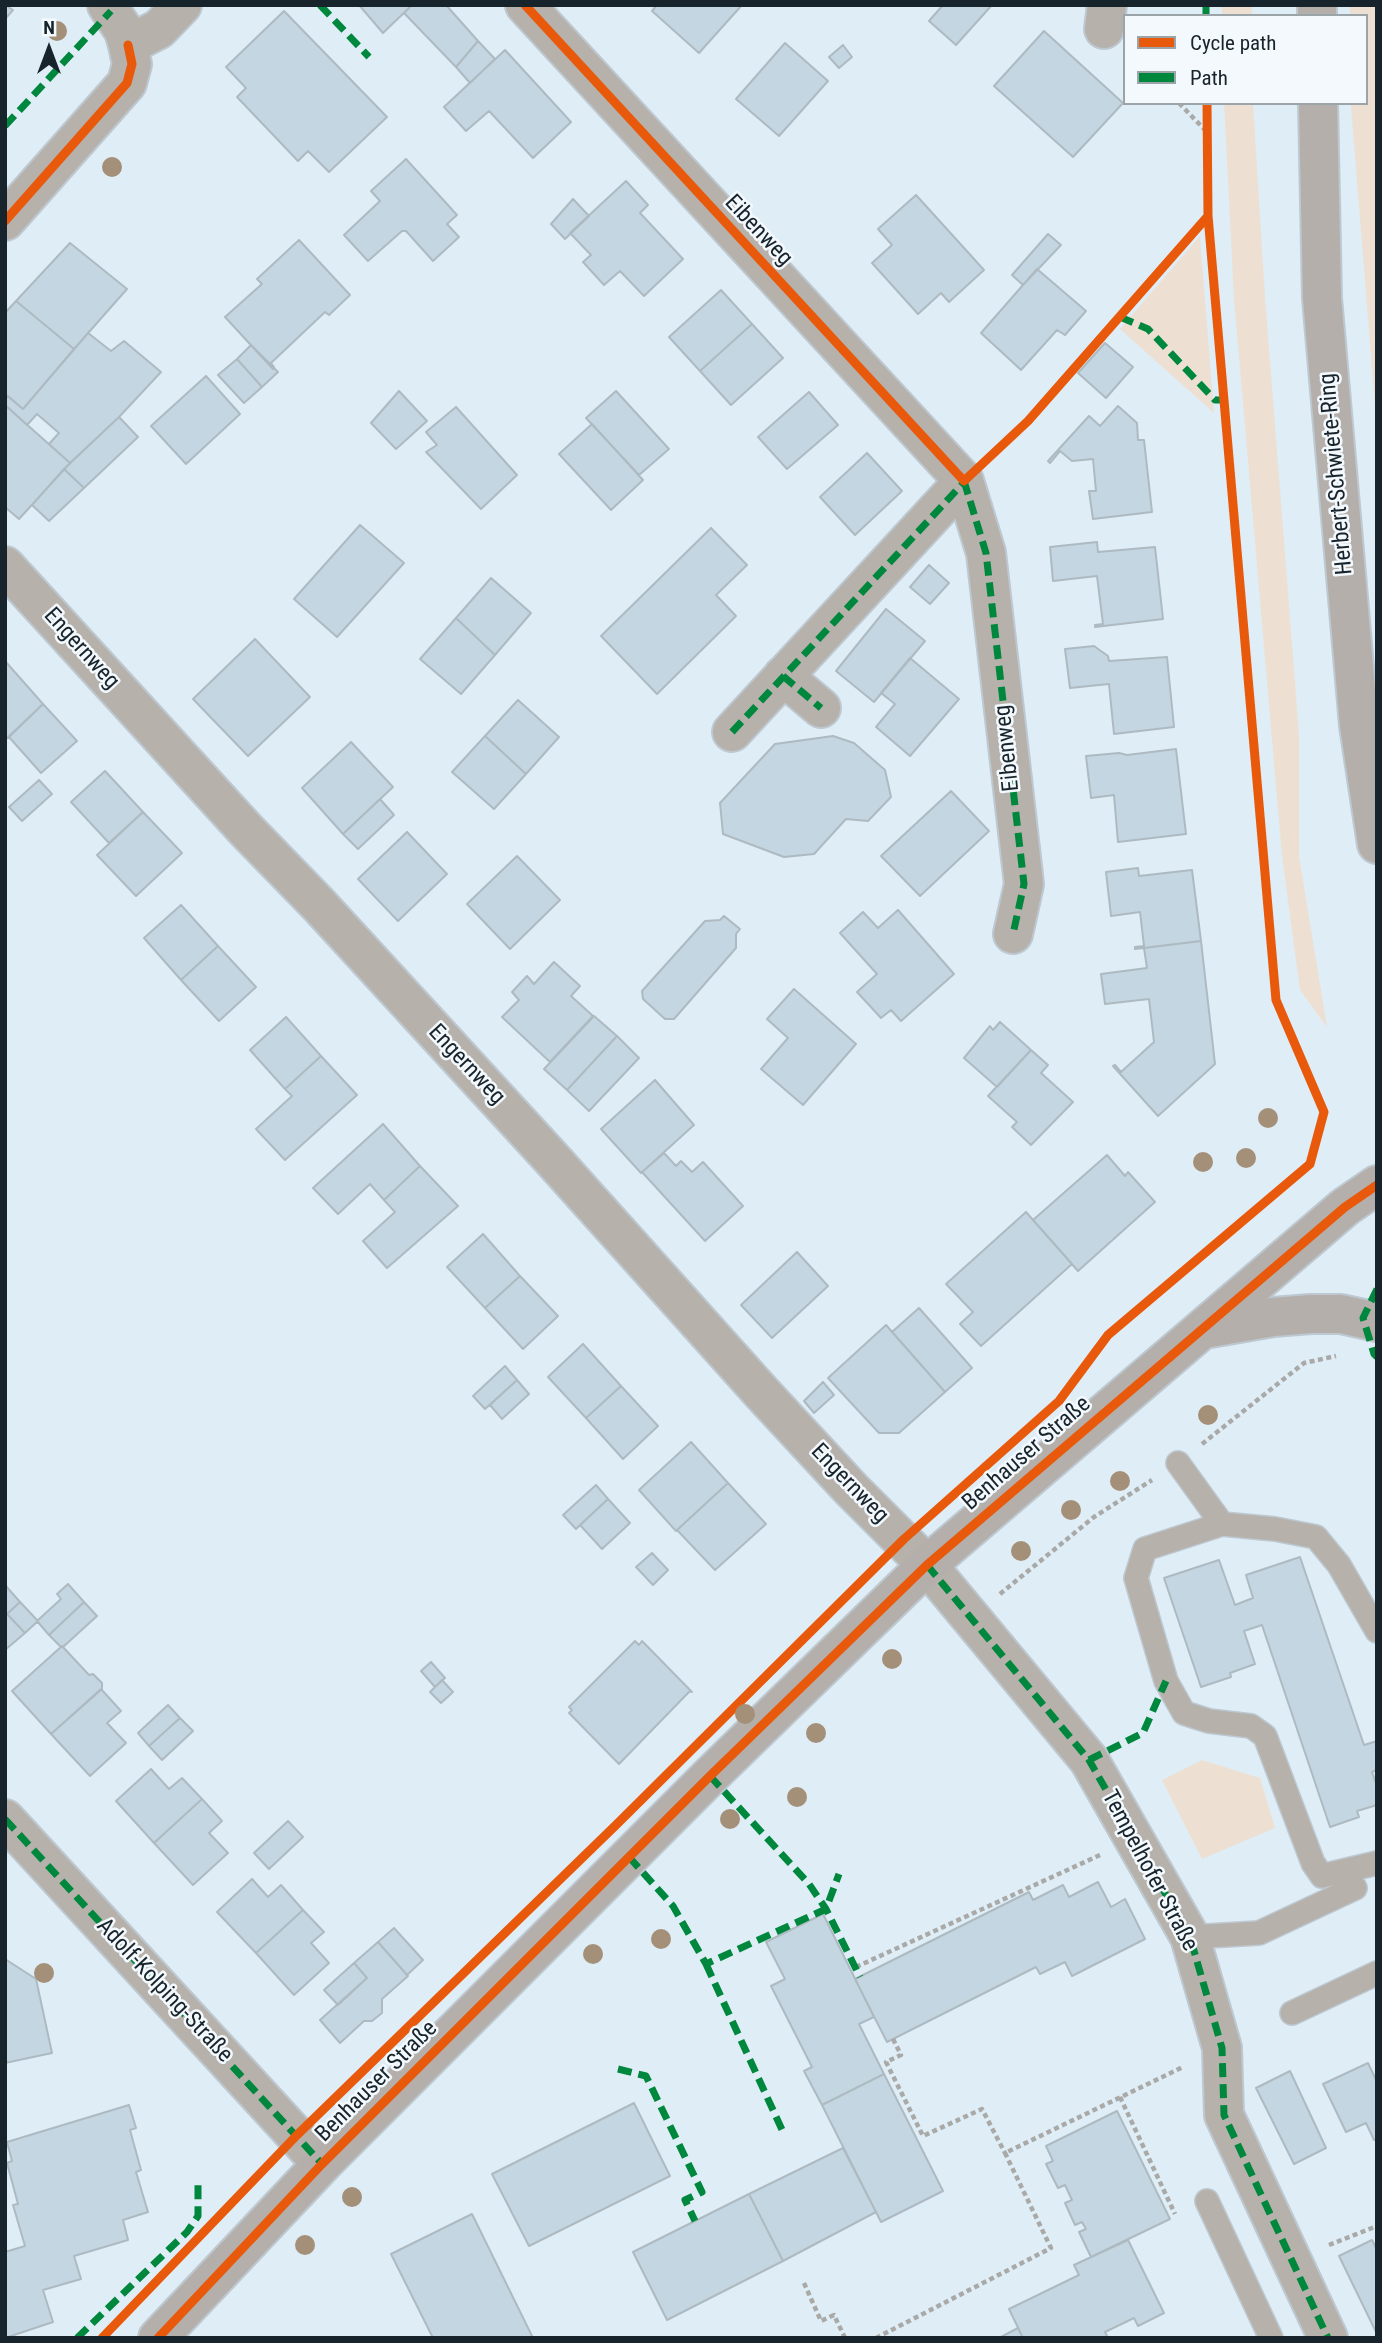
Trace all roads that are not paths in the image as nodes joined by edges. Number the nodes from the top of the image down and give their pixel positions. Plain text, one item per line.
1 (107, 5) edge
2 (182, 5) edge
3 (525, 5) edge
4 (128, 45) junction
5 (1318, 105) edge
6 (5, 221) edge
7 (964, 481) junction
8 (5, 566) edge
9 (783, 676) junction
10 (821, 708) dead end
11 (732, 732) dead end
12 (1377, 844) edge
13 (1013, 934) dead end
14 (1377, 1185) edge
15 (1377, 1322) edge
16 (1202, 1330) junction
17 (1178, 1463) dead end
18 (1222, 1524) junction
19 (927, 1564) junction
20 (1377, 1631) edge
21 (5, 1818) edge
22 (1377, 1863) edge
23 (1345, 1871) junction
24 (1190, 1937) junction
25 (1377, 1973) edge
26 (1292, 2013) dead end
27 (322, 2164) junction
28 (1208, 2201) dead end
29 (158, 2338) edge
30 (1271, 2338) edge
31 (1328, 2338) edge

1 - 4 street
2 - 4 street
3 - 7 street, Eibenweg
4 - 6 street
5 - 12 main road, Herbert-Schwiete-Ring
7 - 9 street
7 - 13 street, Eibenweg
8 - 19 street, Engernweg
9 - 10 street
9 - 11 street
14 - 16 main road, Benhauser Straße
15 - 16 main road
16 - 19 main road, Benhauser Straße
17 - 18 lane
18 - 20 lane
18 - 23 lane
19 - 24 street, Tempelhofer Straße
19 - 27 main road, Benhauser Straße
21 - 27 street, Adolf-Kolping-Straße
22 - 23 lane
23 - 24 lane
24 - 31 street, Tempelhofer Straße
25 - 26 lane
27 - 29 main road, Benhauser Straße
28 - 30 lane

